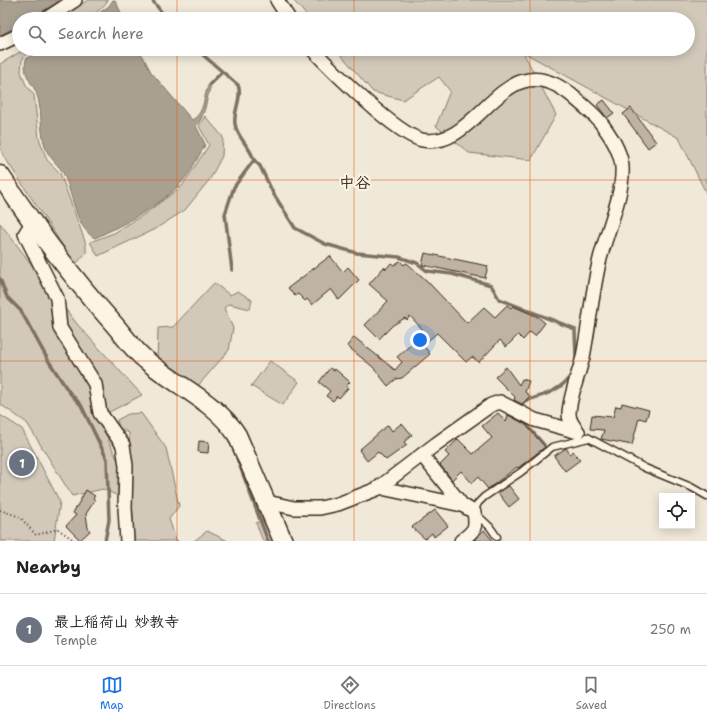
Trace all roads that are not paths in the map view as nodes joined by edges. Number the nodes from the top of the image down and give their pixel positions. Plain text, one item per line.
1 (75, 0) edge
2 (277, 0) edge
3 (57, 12) edge
4 (285, 12) edge
5 (12, 38) edge
6 (0, 44) edge
7 (319, 56) edge
8 (0, 175) edge
9 (32, 223) junction
10 (583, 435) junction
11 (422, 455) junction
12 (381, 486) junction
13 (707, 496) edge
14 (267, 502) junction
15 (462, 505) junction
16 (474, 512) junction
17 (497, 537) dead end
18 (127, 541) edge
19 (283, 541) edge
20 (461, 541) edge

1 - 3 street
2 - 4 street
5 - 6 street
7 - 10 street
8 - 9 main road
9 - 14 main road
9 - 18 street
10 - 11 street
10 - 13 lane
10 - 16 lane
11 - 12 street
11 - 15 street
12 - 14 street
12 - 15 street
14 - 19 main road
15 - 16 street
16 - 17 lane
16 - 20 street

